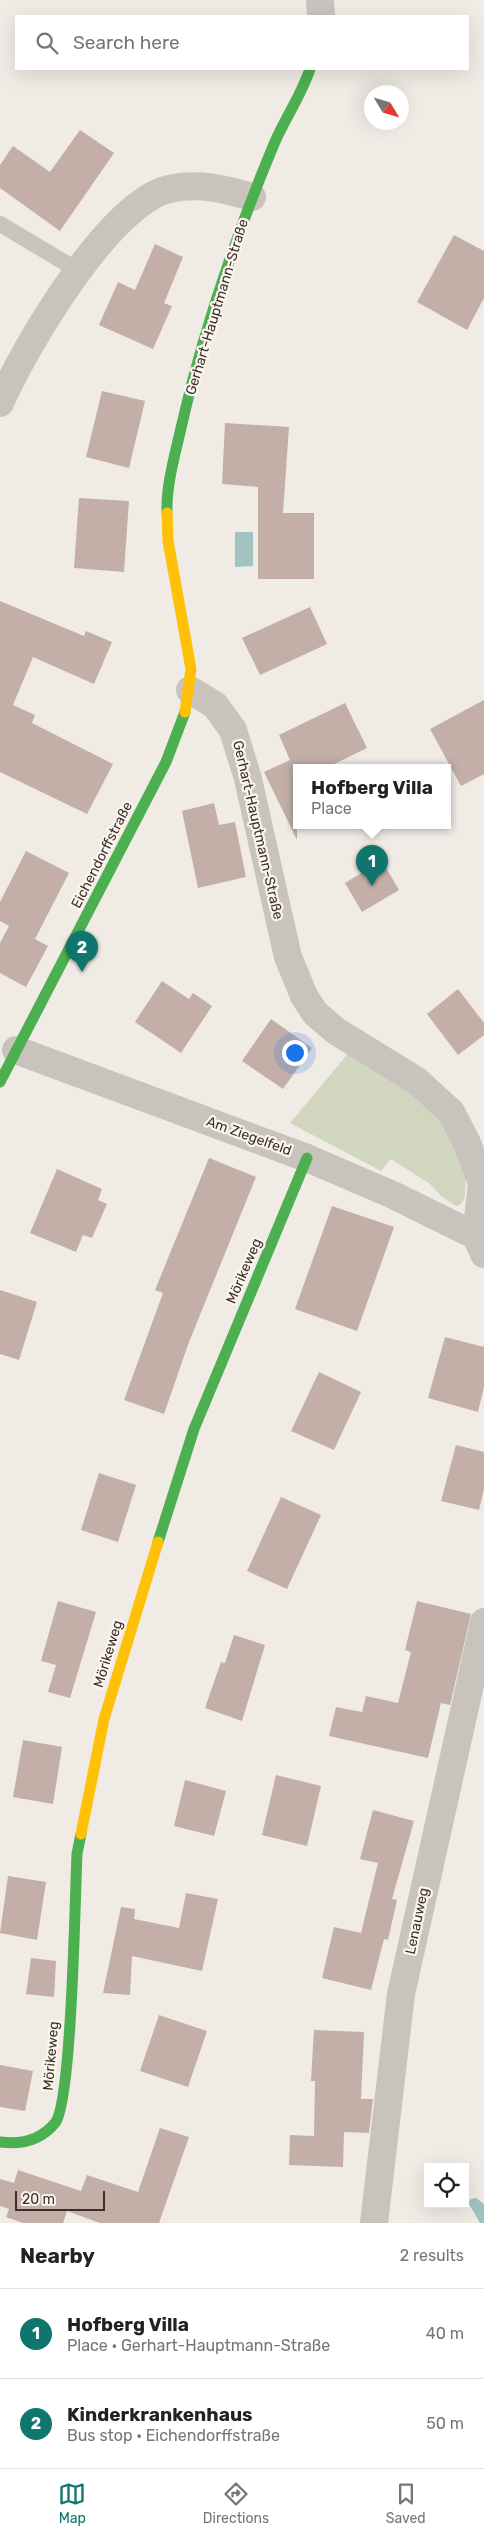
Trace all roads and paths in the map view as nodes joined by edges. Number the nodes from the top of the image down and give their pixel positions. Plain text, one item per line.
1 (320, 0) edge
2 (321, 15) edge
3 (310, 70) edge
4 (252, 197) junction
5 (0, 224) edge
6 (79, 271) junction
7 (0, 403) edge
8 (190, 690) junction
9 (16, 1050) junction
10 (0, 1082) edge
11 (307, 1158) junction
12 (480, 1245) edge
13 (484, 1622) edge
14 (0, 2142) edge
15 (374, 2223) edge

1 - 2 street
3 - 4 street, Gerhart-Hauptmann-Straße
4 - 6 street
4 - 8 street, Gerhart-Hauptmann-Straße
5 - 6 lane
6 - 7 street
8 - 9 street, Eichendorffstraße
8 - 12 street, Gerhart-Hauptmann-Straße
9 - 10 street, Eichendorffstraße
9 - 11 street, Am Ziegelfeld
11 - 12 street, Am Ziegelfeld
11 - 14 street, Mörikeweg
13 - 15 street, Lenauweg

